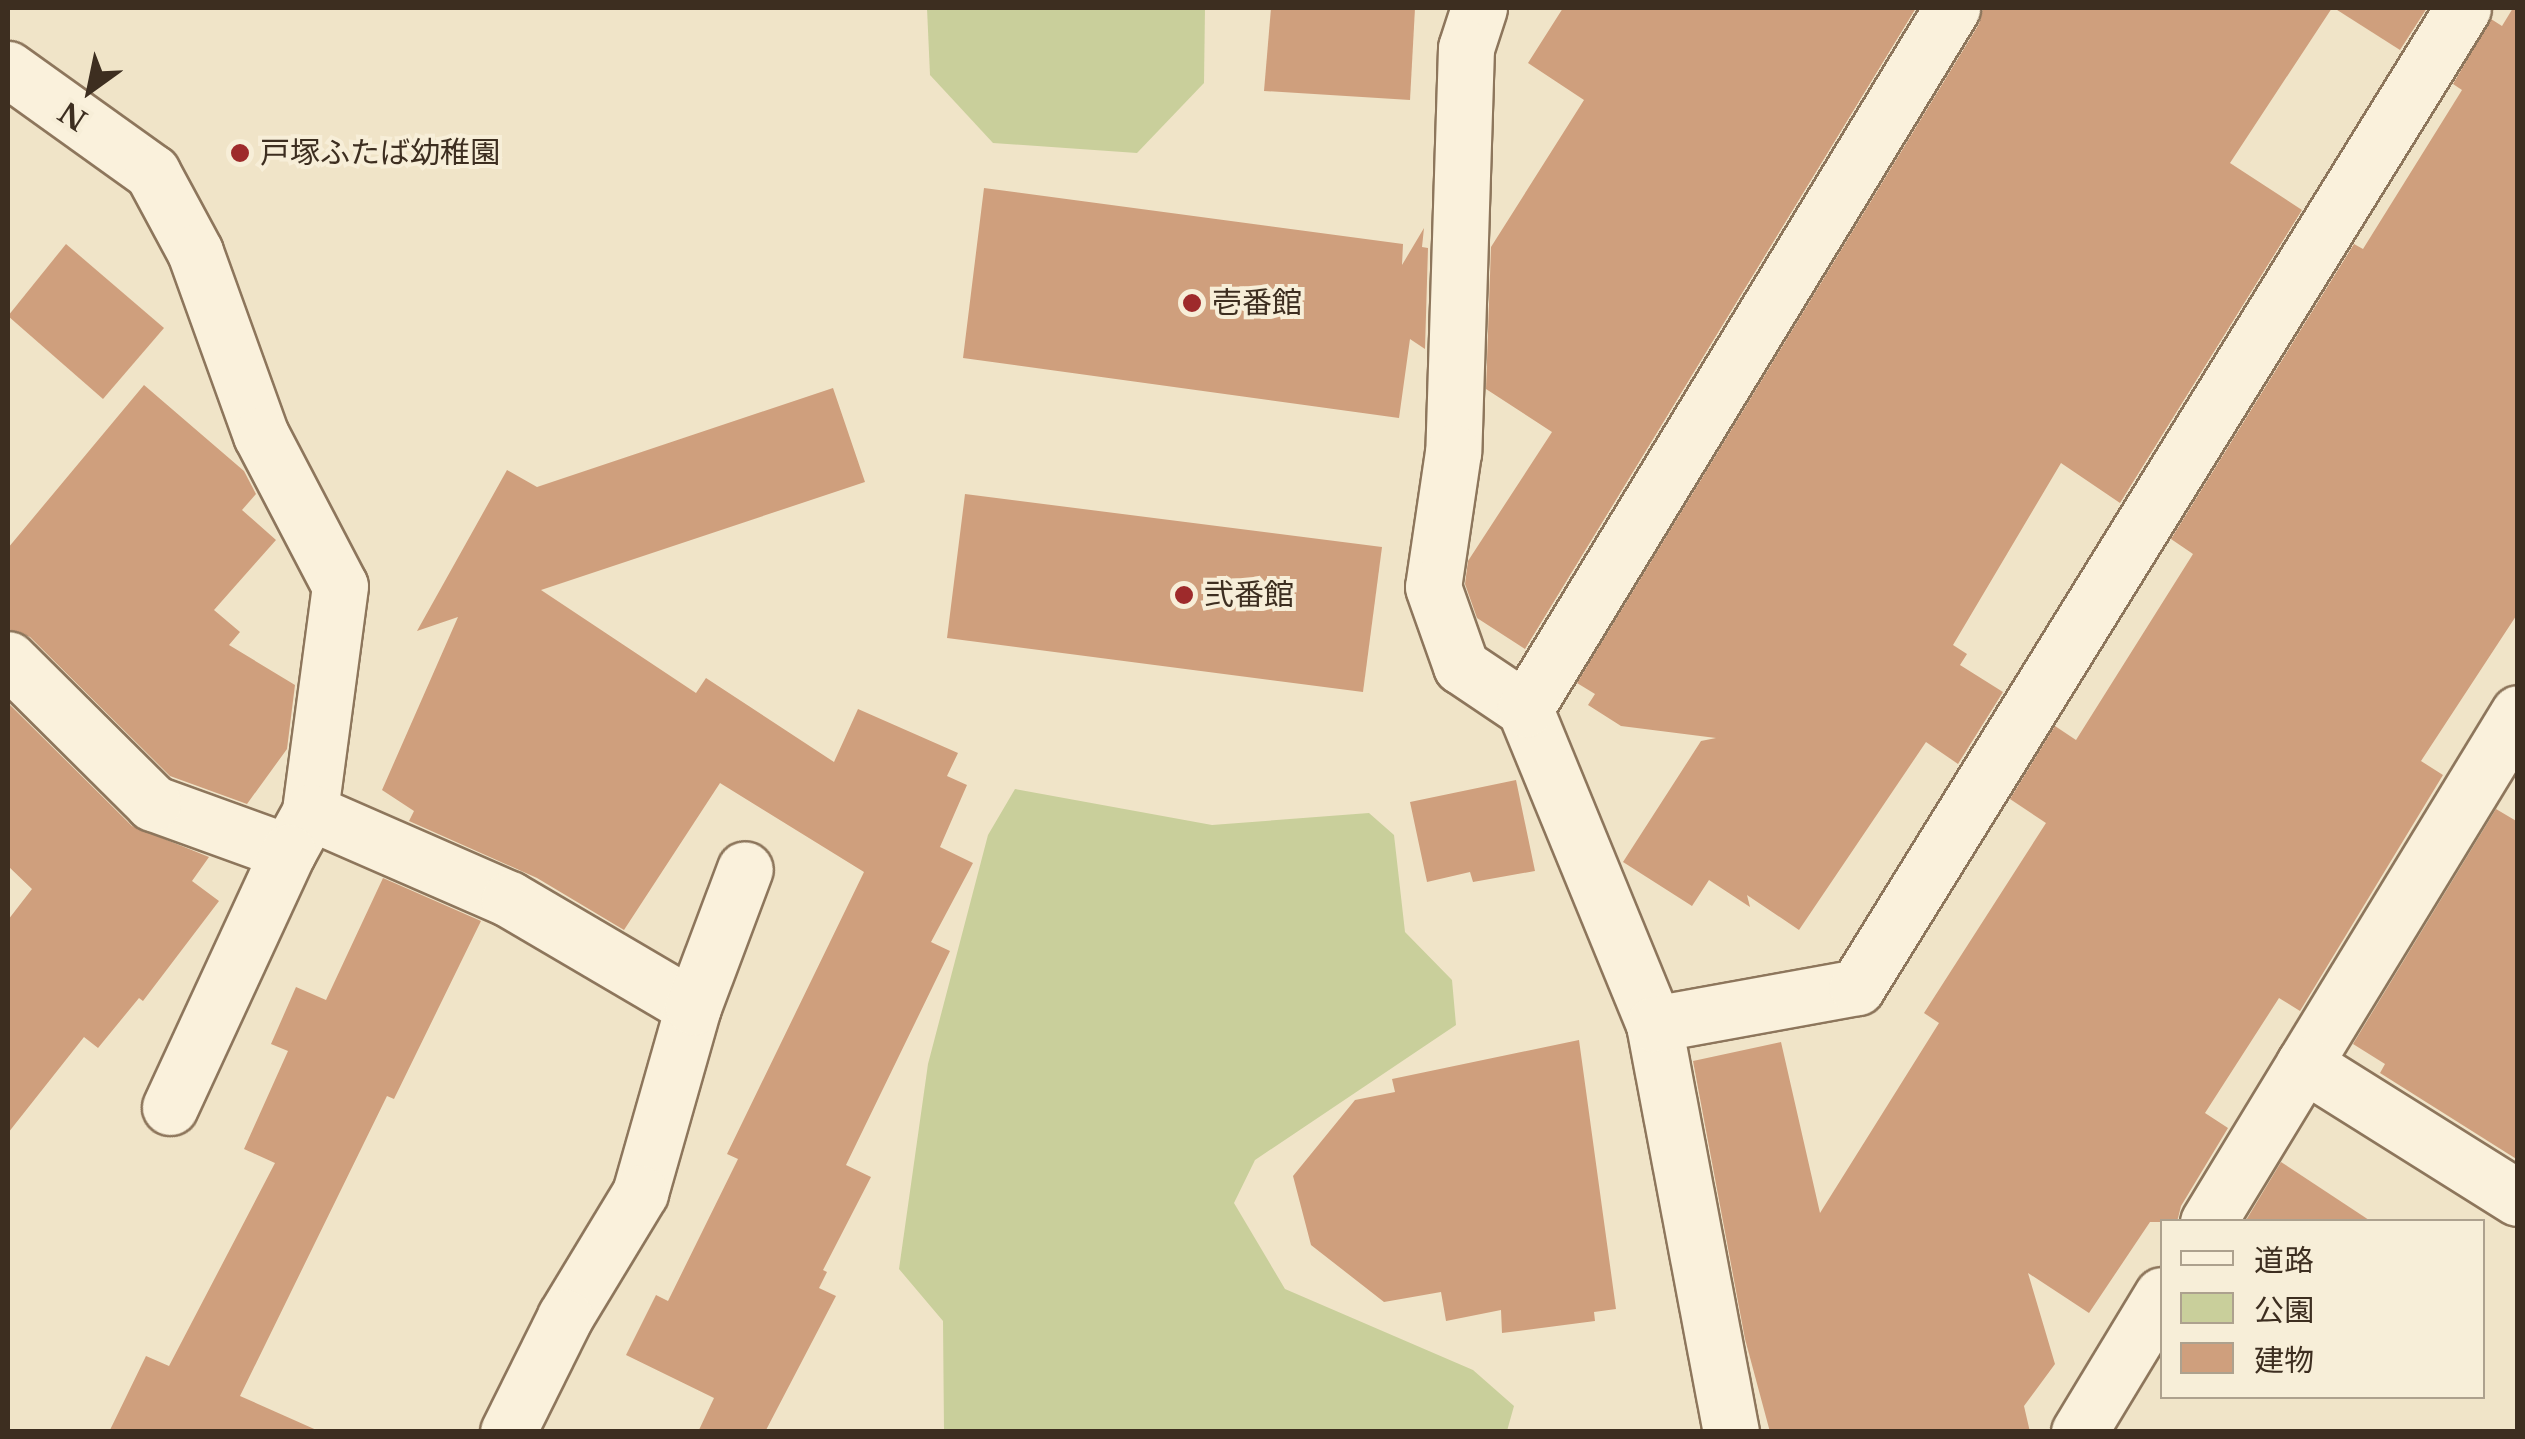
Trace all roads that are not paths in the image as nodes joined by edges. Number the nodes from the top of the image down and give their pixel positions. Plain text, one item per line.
1 (1479, 8) edge
2 (1952, 8) edge
3 (2464, 8) edge
4 (8, 69) edge
5 (8, 660) edge
6 (1525, 709) junction
7 (2518, 713) edge
8 (299, 832) junction
9 (745, 869) dead end
10 (694, 1007) junction
11 (1654, 1024) junction
12 (2304, 1064) junction
13 (170, 1108) dead end
14 (2518, 1198) edge
15 (2210, 1219) edge
16 (2160, 1298) edge
17 (508, 1432) edge
18 (1730, 1432) edge
19 (2079, 1432) edge

1 - 6 street
2 - 6 street
3 - 11 street
4 - 8 street
5 - 8 street
6 - 11 street
7 - 12 street
8 - 10 street
8 - 13 street
9 - 10 street
10 - 17 street
11 - 18 street
12 - 14 street
12 - 15 street
16 - 19 street

